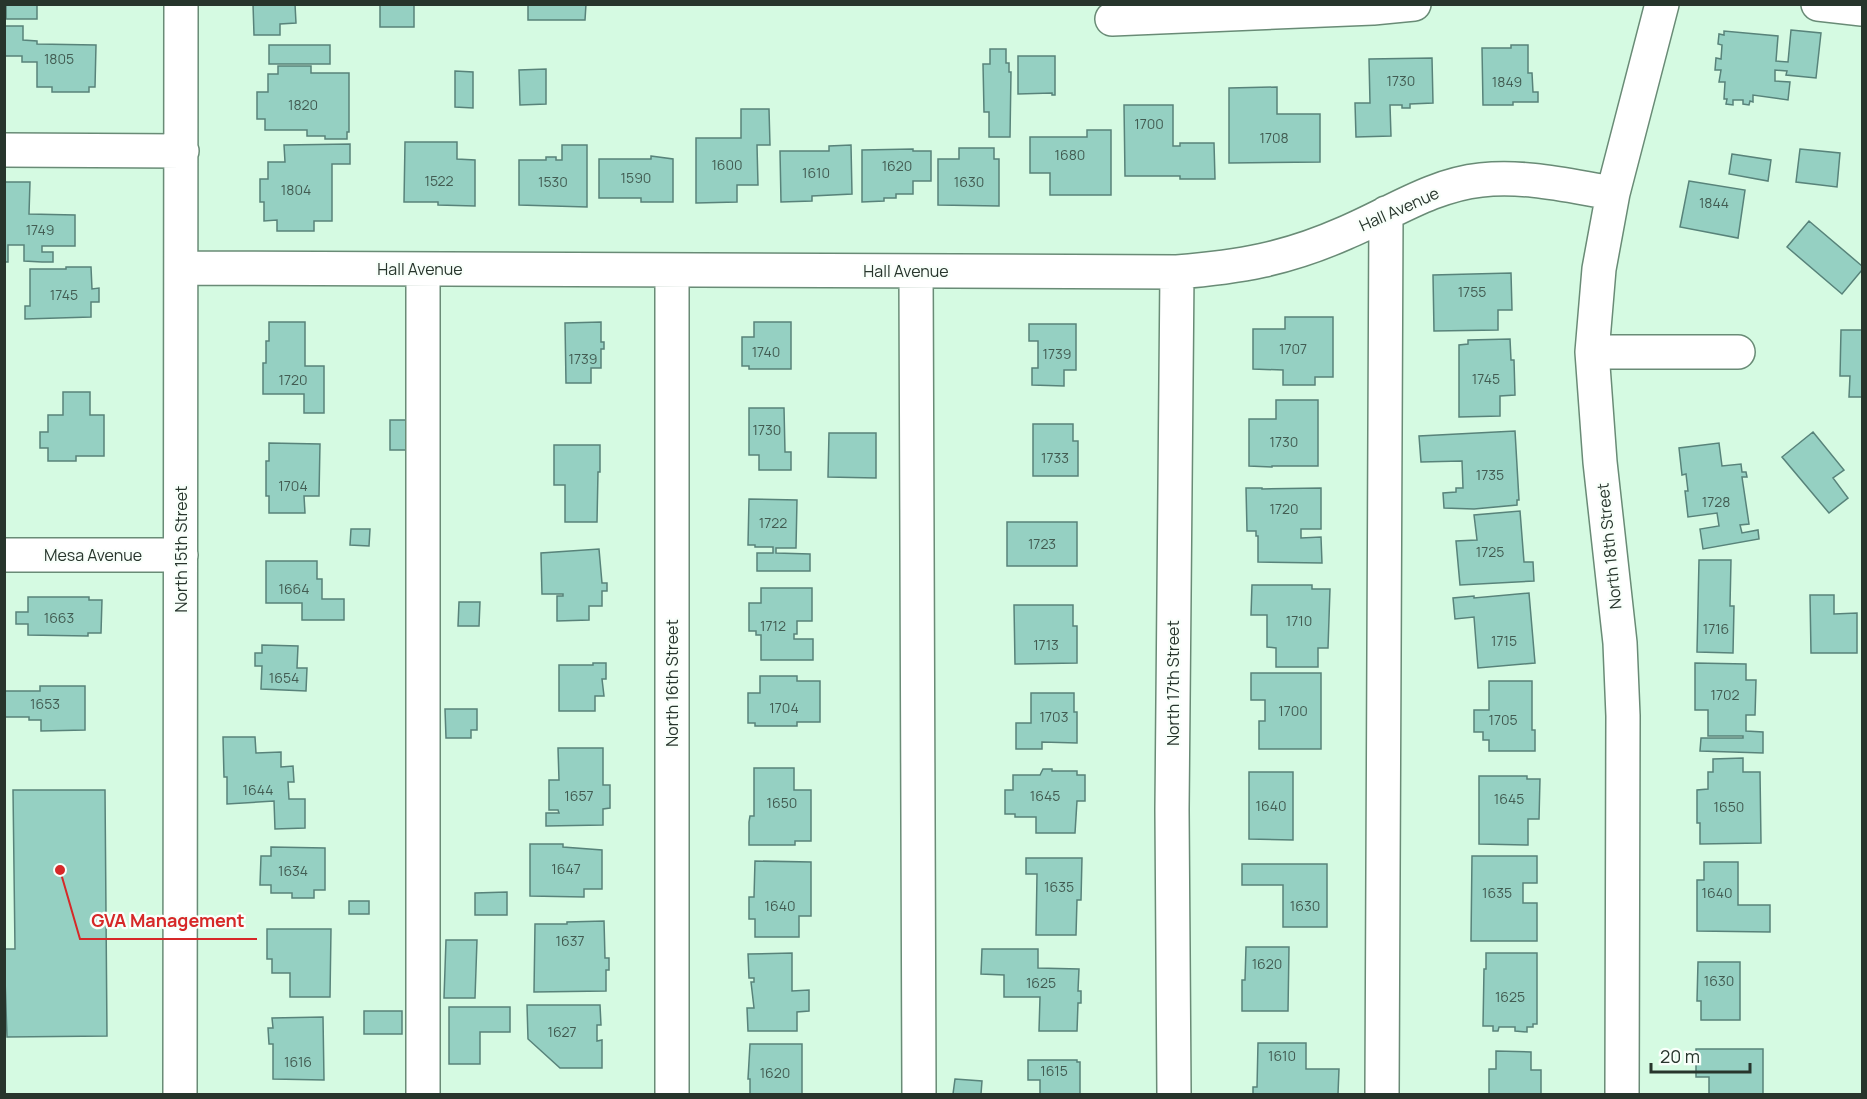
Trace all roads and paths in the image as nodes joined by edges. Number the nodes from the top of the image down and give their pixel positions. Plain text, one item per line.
1 (181, 4) edge
2 (1414, 4) edge
3 (1662, 4) edge
4 (1818, 4) edge
5 (1862, 12) edge
6 (1112, 19) dead end
7 (4, 150) edge
8 (182, 152) junction
9 (1612, 193) junction
10 (1386, 213) junction
11 (182, 268) junction
12 (423, 269) junction
13 (672, 270) junction
14 (916, 271) junction
15 (1177, 272) junction
16 (1592, 352) junction
17 (1738, 352) dead end
18 (4, 555) edge
19 (181, 555) junction
20 (180, 1095) edge
21 (423, 1095) edge
22 (672, 1095) edge
23 (919, 1095) edge
24 (1174, 1095) edge
25 (1382, 1095) edge
26 (1622, 1095) edge

1 - 8 street, North 15th Street
2 - 6 street
3 - 9 street, North 18th Street
4 - 5 street
7 - 8 street
8 - 11 street, North 15th Street
9 - 10 street, Hall Avenue
9 - 16 street, North 18th Street
10 - 15 street, Hall Avenue
10 - 25 street
11 - 12 street, Hall Avenue
11 - 19 street, North 15th Street
12 - 13 street, Hall Avenue
12 - 21 street
13 - 14 street, Hall Avenue
13 - 22 street, North 16th Street
14 - 15 street, Hall Avenue
14 - 23 street
15 - 24 street, North 17th Street
16 - 17 street
16 - 26 street, North 18th Street
18 - 19 street, Mesa Avenue
19 - 20 street, North 15th Street

